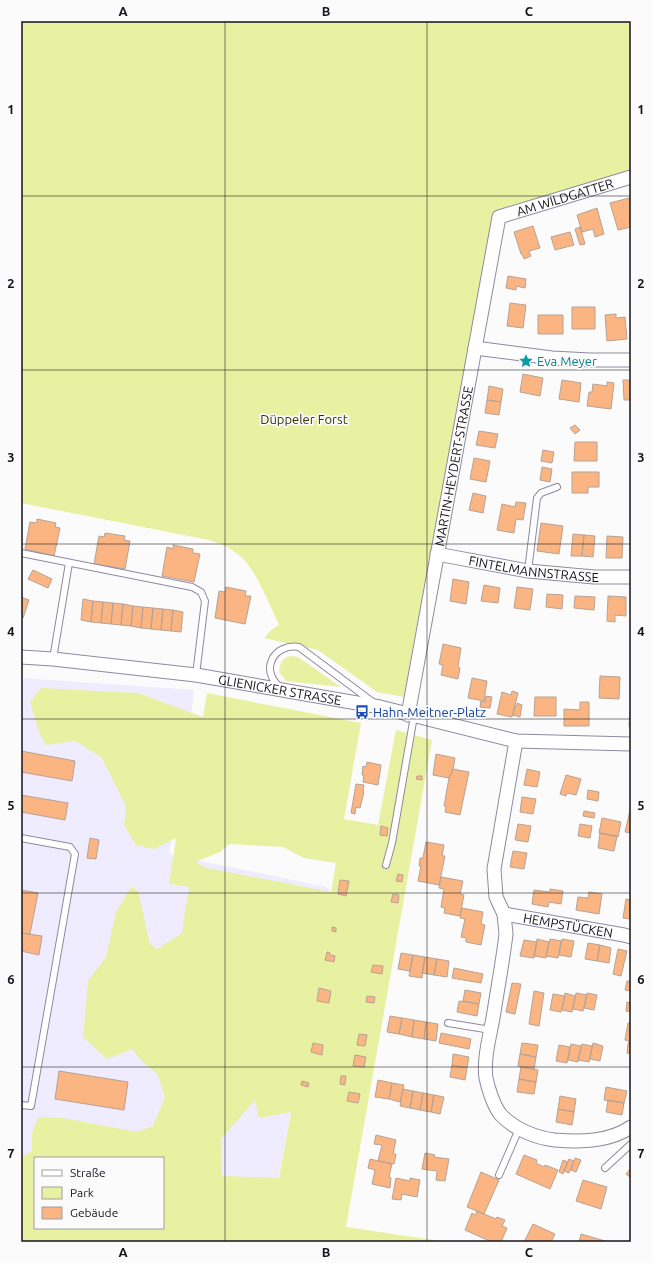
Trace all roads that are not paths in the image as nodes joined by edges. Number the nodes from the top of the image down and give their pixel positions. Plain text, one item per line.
1 (631, 178) edge
2 (499, 217) joint
3 (475, 348) junction
4 (631, 360) edge
5 (557, 487) dead end
6 (21, 553) edge
7 (437, 554) junction
8 (69, 563) junction
9 (528, 571) junction
10 (631, 577) edge
11 (21, 657) edge
12 (53, 659) junction
13 (196, 675) junction
14 (285, 690) junction
15 (380, 707) junction
16 (411, 715) junction
17 (516, 742) junction
18 (631, 744) edge
19 (21, 838) edge
20 (386, 865) dead end
21 (504, 914) junction
22 (631, 938) edge
23 (448, 1023) dead end
24 (491, 1030) junction
25 (21, 1104) edge
26 (519, 1129) junction
27 (630, 1136) edge
28 (606, 1168) dead end
29 (499, 1175) dead end

1 - 2 street, AM WILDGATTER
2 - 3 street, MARTIN-HEYDERT-STRASSE
3 - 4 street
3 - 7 street, MARTIN-HEYDERT-STRASSE
5 - 9 lane
6 - 8 lane
7 - 9 street, FINTELMANNSTRASSE
7 - 16 street, MARTIN-HEYDERT-STRASSE
8 - 12 lane
8 - 13 lane
9 - 10 street, FINTELMANNSTRASSE
11 - 12 street, GLIENICKER STRASSE
12 - 13 street, GLIENICKER STRASSE
13 - 14 street, GLIENICKER STRASSE
14 - 15 street, GLIENICKER STRASSE
14 - 15 lane
15 - 16 street, GLIENICKER STRASSE
16 - 17 street, GLIENICKER STRASSE
16 - 20 lane
17 - 18 street, GLIENICKER STRASSE
17 - 21 street
19 - 25 lane
21 - 22 street, HEMPSTÜCKEN
21 - 24 street
23 - 24 lane
24 - 26 street
26 - 27 street
26 - 29 lane
27 - 28 lane

